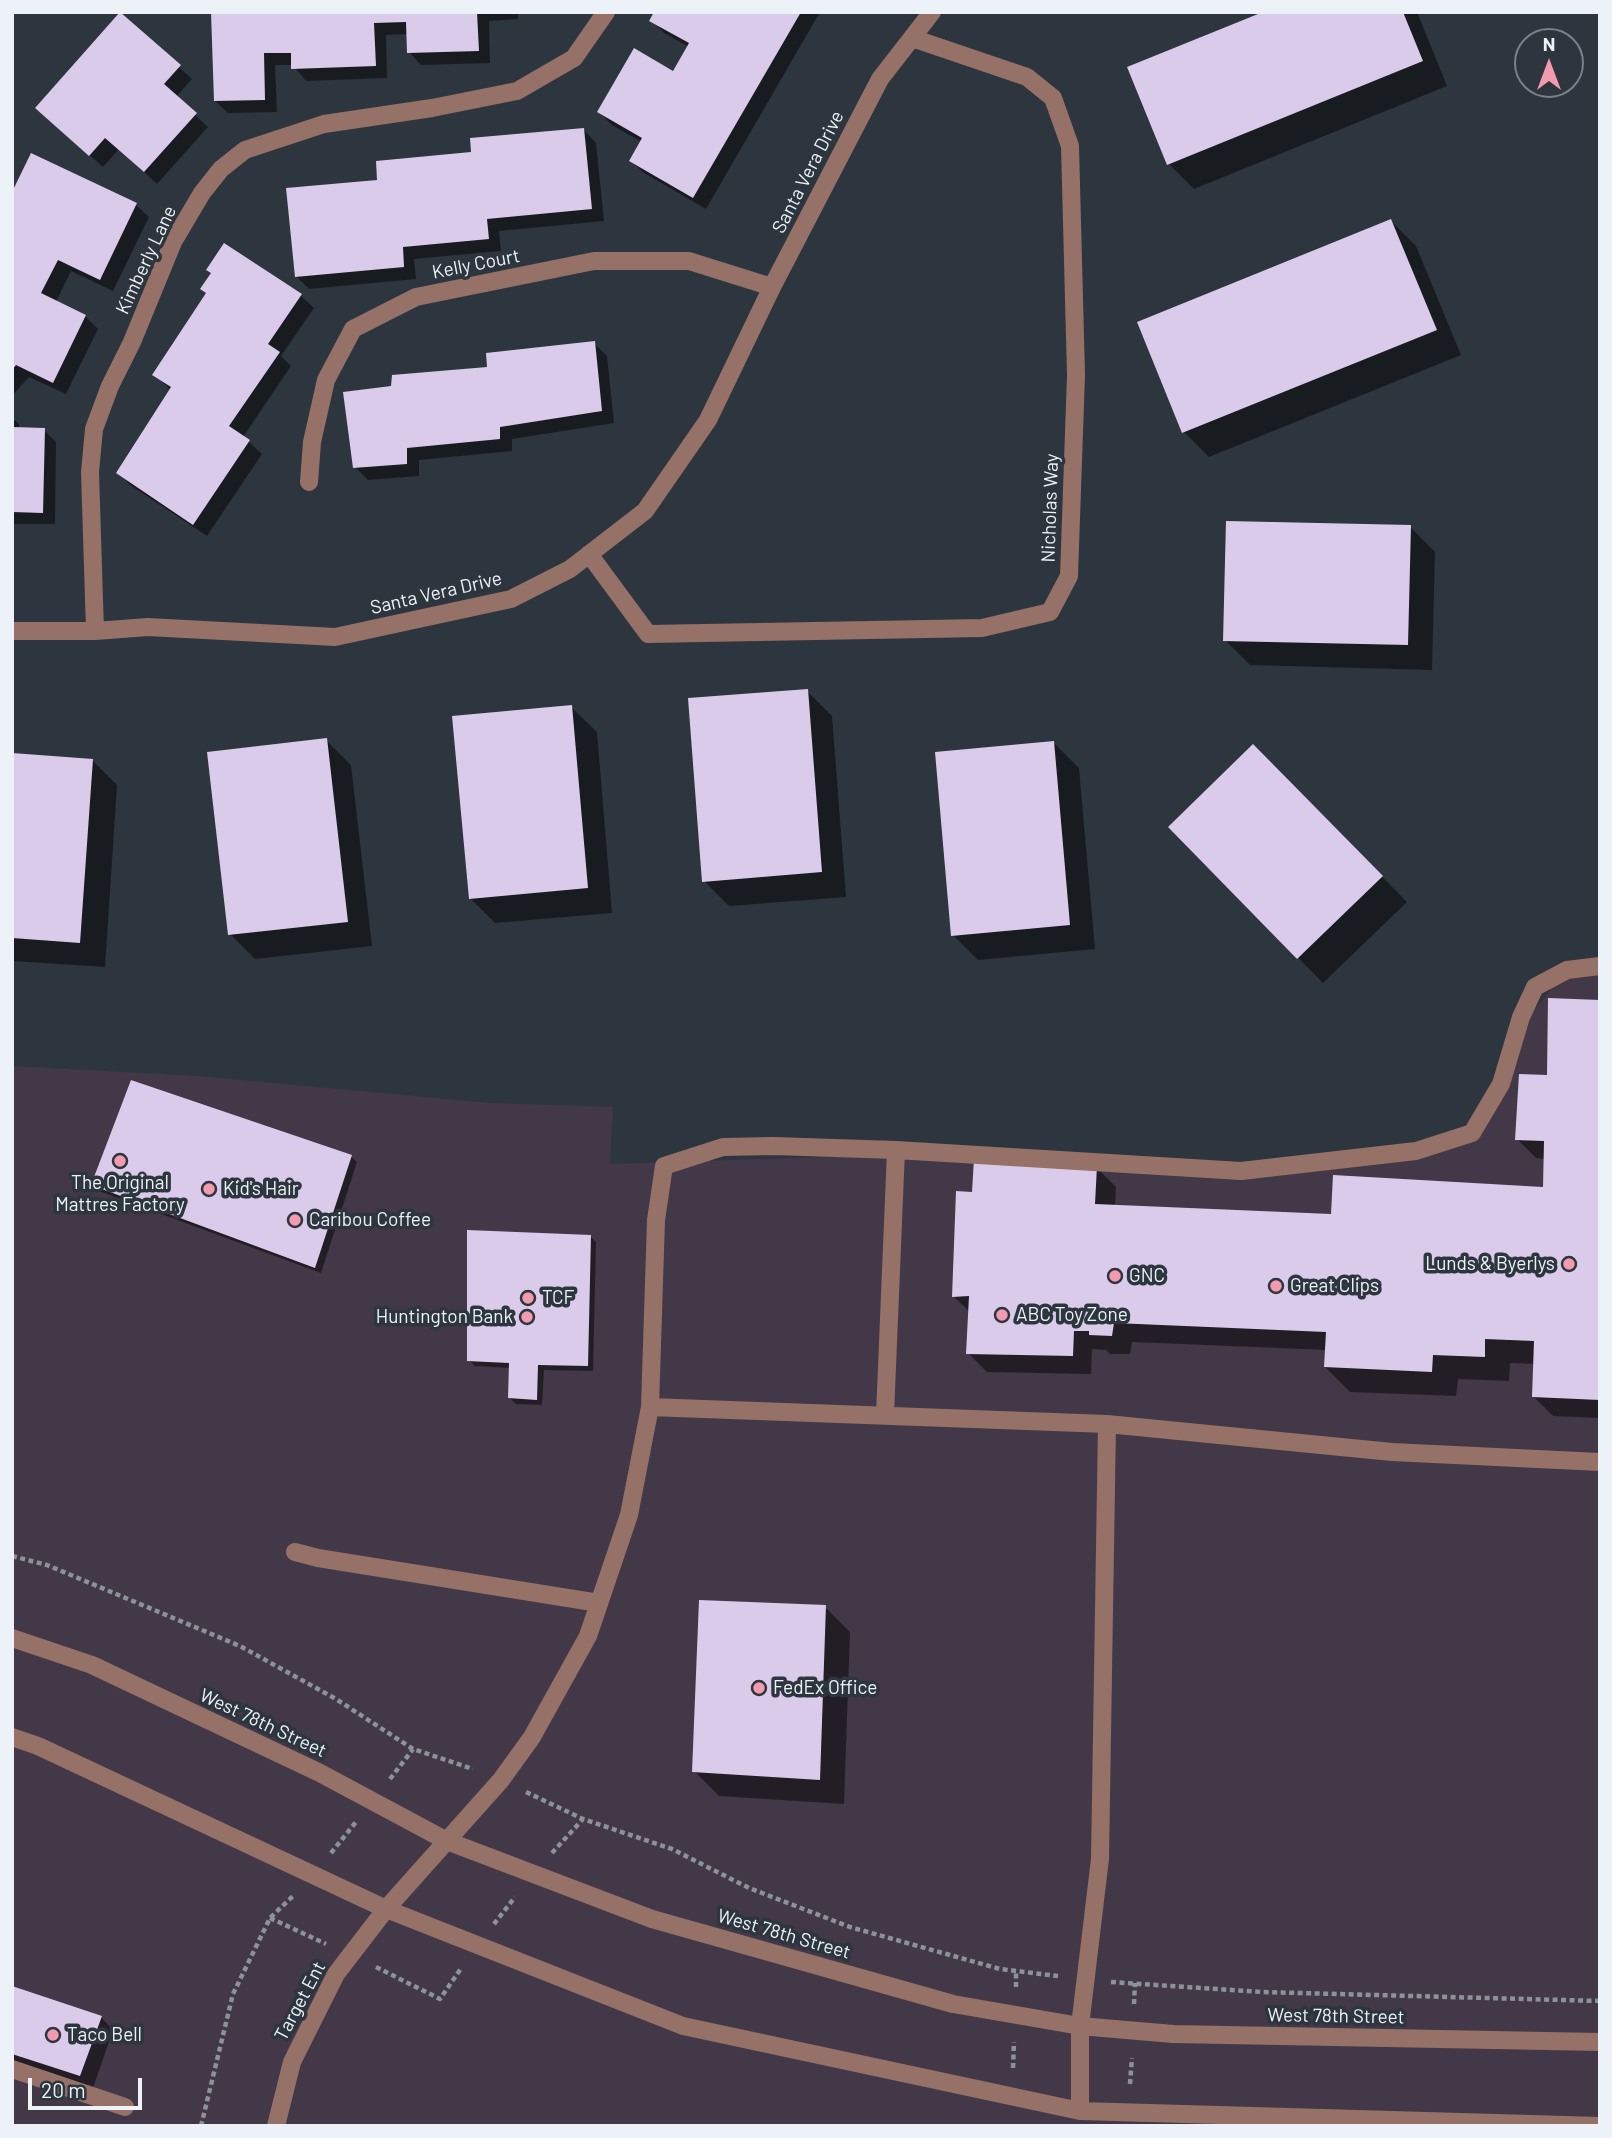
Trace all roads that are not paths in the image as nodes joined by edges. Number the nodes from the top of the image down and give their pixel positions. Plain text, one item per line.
1 (606, 12) edge
2 (932, 12) edge
3 (912, 38) junction
4 (772, 287) junction
5 (309, 482) dead end
6 (589, 554) junction
7 (12, 631) edge
8 (95, 631) junction
9 (1600, 966) edge
10 (896, 1150) junction
11 (650, 1407) junction
12 (885, 1415) junction
13 (1107, 1424) junction
14 (1600, 1462) edge
15 (295, 1552) dead end
16 (599, 1603) junction
17 (12, 1638) edge
18 (12, 1737) edge
19 (447, 1840) junction
20 (386, 1909) junction
21 (1080, 2026) junction
22 (1600, 2042) edge
23 (12, 2069) edge
24 (125, 2107) dead end
25 (1080, 2111) junction
26 (276, 2126) edge
27 (1600, 2126) edge

1 - 8 street, Kimberly Lane
2 - 3 street, Santa Vera Drive
3 - 4 street, Santa Vera Drive
3 - 6 street, Nicholas Way
4 - 5 street, Kelly Court
4 - 6 street, Santa Vera Drive
6 - 8 street, Santa Vera Drive
7 - 8 street, Santa Vera Drive
9 - 10 street
10 - 11 street, Target Ent
10 - 12 street
11 - 12 street
11 - 16 street, Target Ent
12 - 13 street
13 - 14 street
13 - 21 street
15 - 16 street
16 - 19 street, Target Ent
17 - 19 street, West 78th Street
18 - 20 street
19 - 20 street, Target Ent
19 - 21 street, West 78th Street
20 - 25 street
20 - 26 street, Target Ent
21 - 22 street, West 78th Street
21 - 25 street
23 - 24 street
25 - 27 street

